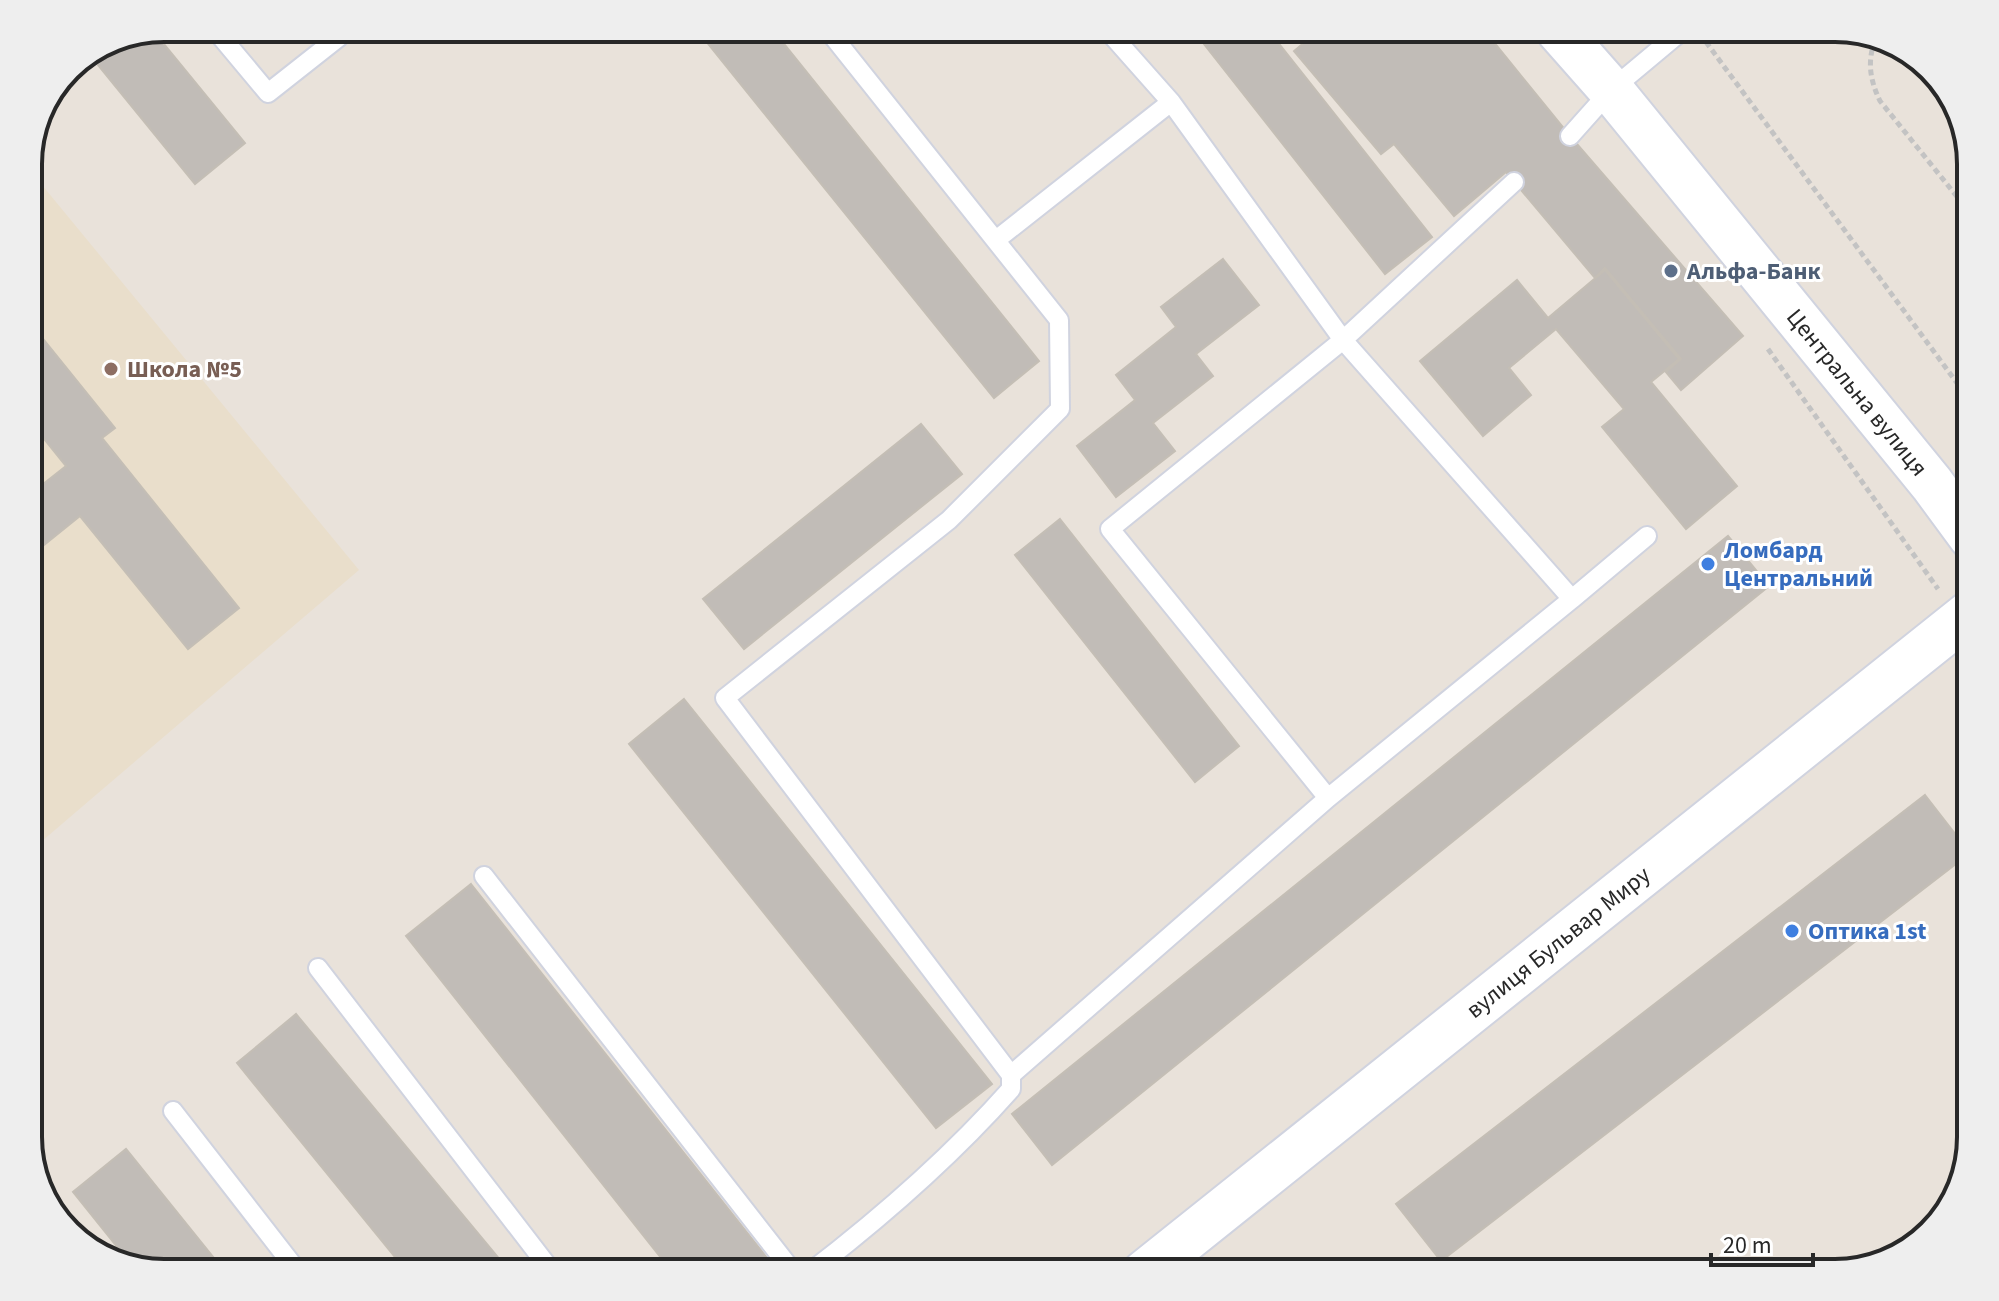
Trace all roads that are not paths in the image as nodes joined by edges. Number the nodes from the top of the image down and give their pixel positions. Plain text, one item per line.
1 (225, 42) edge
2 (333, 42) edge
3 (837, 42) edge
4 (1118, 42) edge
5 (1569, 42) edge
6 (1677, 42) edge
7 (1611, 90) junction
8 (1171, 102) junction
9 (1570, 136) dead end
10 (1514, 182) dead end
11 (996, 240) junction
12 (1343, 340) junction
13 (1957, 518) edge
14 (1647, 536) dead end
15 (1572, 599) junction
16 (1957, 622) edge
17 (1328, 798) junction
18 (484, 876) dead end
19 (318, 968) dead end
20 (1011, 1075) junction
21 (173, 1111) dead end
22 (288, 1259) edge
23 (542, 1259) edge
24 (783, 1259) edge
25 (827, 1259) edge
26 (1161, 1259) edge

1 - 2 lane
3 - 11 lane
4 - 8 lane
5 - 7 street, Центральна вулиця
6 - 7 lane
7 - 9 lane
7 - 13 street, Центральна вулиця
8 - 11 lane
8 - 12 lane
10 - 12 lane
11 - 20 lane
12 - 15 lane
12 - 17 lane
14 - 15 lane
15 - 17 lane
16 - 26 street, вулиця Бульвар Миру
17 - 20 lane
18 - 24 lane
19 - 23 lane
20 - 25 lane
21 - 22 lane

